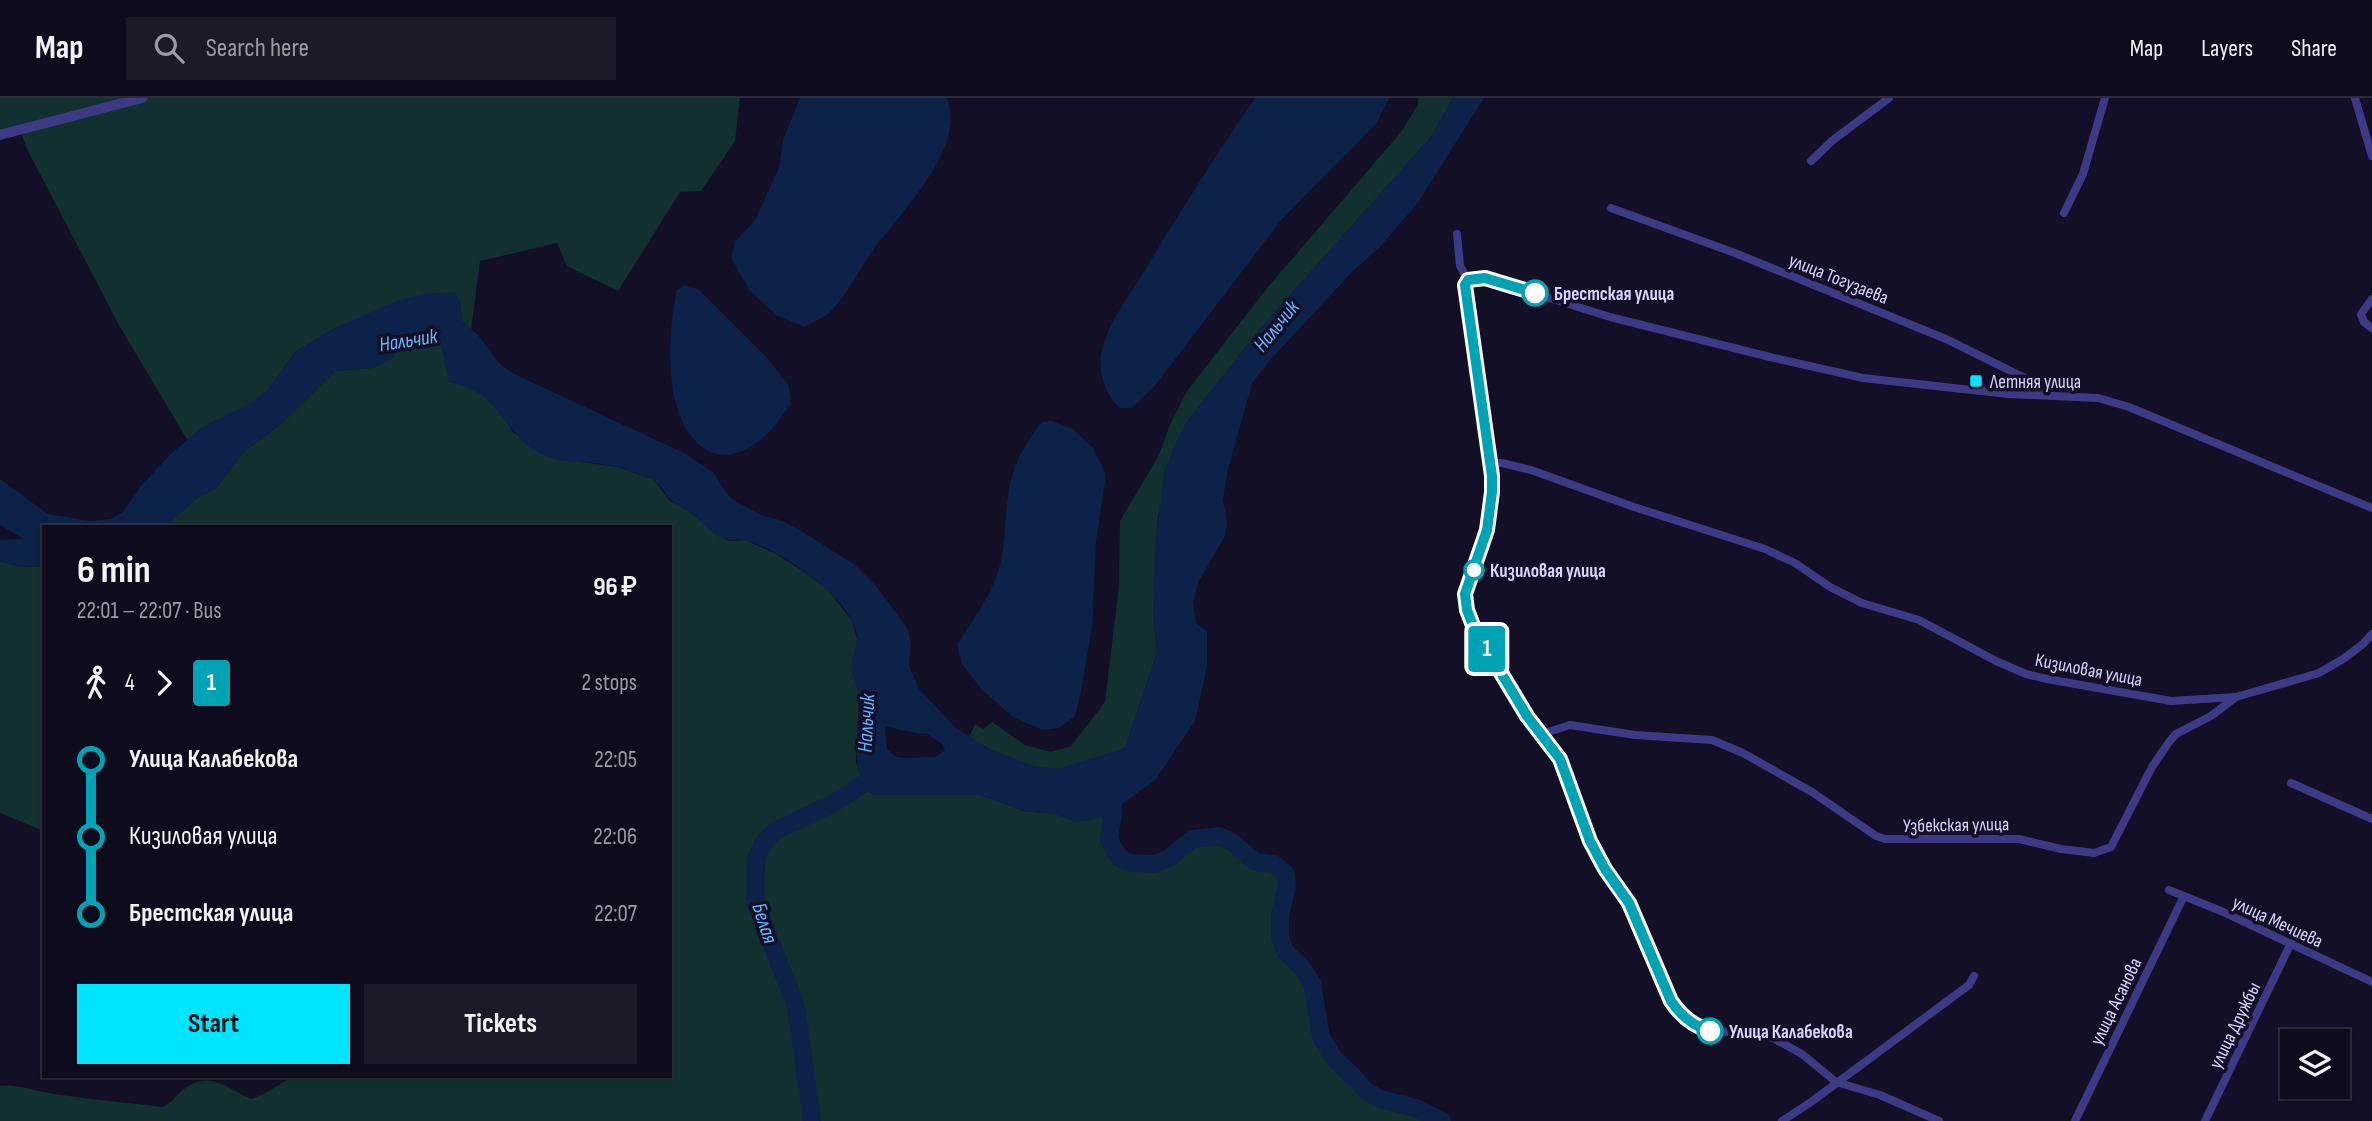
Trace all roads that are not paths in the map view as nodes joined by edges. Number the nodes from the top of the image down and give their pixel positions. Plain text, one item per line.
1 (142, 98) edge
2 (1889, 98) edge
3 (2105, 98) edge
4 (2355, 98) edge
5 (0, 135) edge
6 (2372, 156) edge
7 (1811, 161) dead end
8 (1611, 208) dead end
9 (2064, 214) dead end
10 (1457, 234) dead end
11 (1468, 280) junction
12 (2372, 299) edge
13 (2372, 328) edge
14 (2045, 395) junction
15 (1490, 463) junction
16 (2372, 508) edge
17 (2372, 634) edge
18 (2236, 697) junction
19 (1542, 734) junction
20 (2291, 783) dead end
21 (2372, 819) edge
22 (2169, 890) dead end
23 (2184, 896) junction
24 (2291, 943) junction
25 (1974, 976) dead end
26 (2372, 982) edge
27 (1836, 1082) junction
28 (1929, 1119) edge
29 (1782, 1121) edge
30 (1939, 1121) edge
31 (2075, 1121) edge
32 (2205, 1121) edge

1 - 5 street
2 - 7 street
3 - 9 street
4 - 6 street
8 - 14 street, улица Тогузаева
10 - 11 street
11 - 14 street
11 - 15 street
12 - 13 street
14 - 16 street
15 - 18 street, Кизиловая улица
15 - 19 street
17 - 18 street, Кизиловая улица
18 - 19 street, Узбекская улица
19 - 27 street
20 - 21 street
22 - 23 street, улица Мечиева
23 - 24 street, улица Мечиева
23 - 31 street, улица Асанова
24 - 26 street, улица Мечиева
24 - 32 street, улица Дружбы
25 - 27 street
27 - 28 street
27 - 29 street
28 - 30 street

